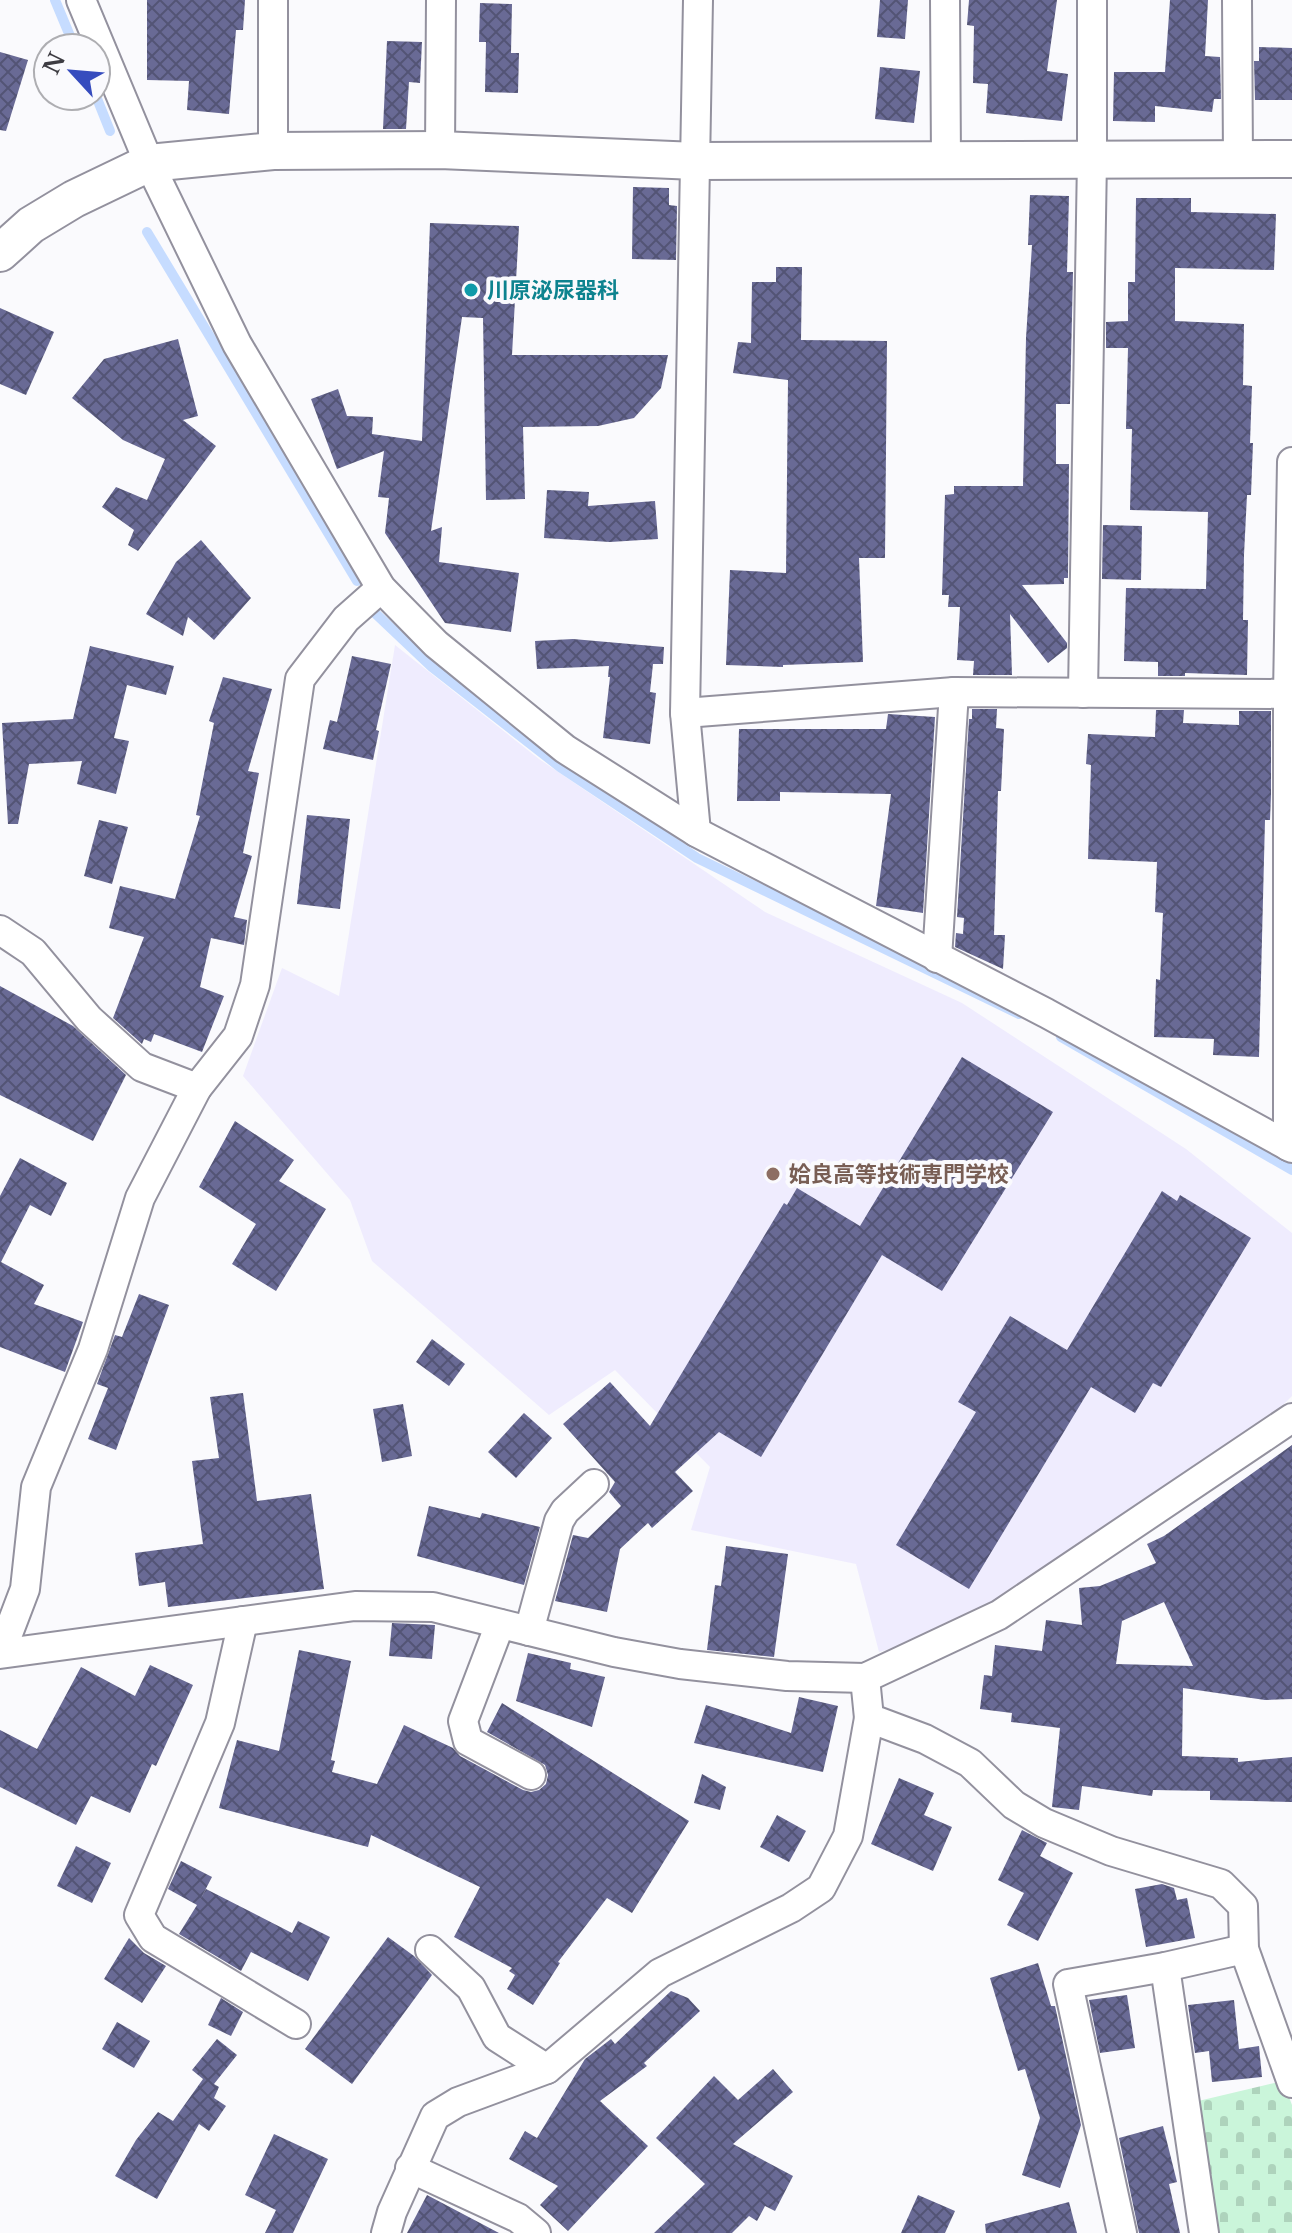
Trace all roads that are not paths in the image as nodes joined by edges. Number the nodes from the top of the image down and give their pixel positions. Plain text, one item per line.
1 (81, 0) edge
2 (273, 0) edge
3 (441, 0) edge
4 (698, 0) edge
5 (945, 0) edge
6 (1092, 0) edge
7 (1237, 0) edge
8 (440, 150) junction
9 (273, 151) junction
10 (1092, 159) junction
11 (1238, 159) junction
12 (1292, 159) edge
13 (946, 160) junction
14 (696, 161) junction
15 (149, 163) junction
16 (0, 253) edge
17 (1292, 462) edge
18 (381, 588) junction
19 (954, 692) junction
20 (1083, 693) junction
21 (1290, 694) edge
22 (685, 713) junction
23 (696, 832) junction
24 (0, 930) edge
25 (937, 958) junction
26 (197, 1088) junction
27 (1290, 1147) edge
28 (1292, 1418) edge
29 (594, 1484) dead end
30 (243, 1621) junction
31 (500, 1624) junction
32 (529, 1631) junction
33 (0, 1653) edge
34 (865, 1678) junction
35 (869, 1718) junction
36 (531, 1775) dead end
37 (1244, 1949) junction
38 (430, 1950) dead end
39 (1165, 1967) junction
40 (296, 2024) dead end
41 (547, 2069) junction
42 (1292, 2083) edge
43 (410, 2168) junction
44 (386, 2233) edge
45 (536, 2233) edge
46 (1122, 2233) edge
47 (1204, 2233) edge

1 - 15 street
2 - 9 street
3 - 8 street
4 - 14 street
5 - 13 street
6 - 10 street
7 - 11 street
8 - 9 street
8 - 14 street
9 - 15 street
10 - 11 street
10 - 13 street
10 - 20 street
11 - 12 street
13 - 14 street
14 - 22 street
15 - 16 street
15 - 18 street
17 - 21 street
18 - 23 street
18 - 26 street
19 - 20 street
19 - 22 street
19 - 25 street
20 - 21 street
21 - 27 street
22 - 23 street
23 - 25 street
24 - 26 street
25 - 27 street
26 - 33 street
28 - 34 street
29 - 32 street
30 - 31 street
30 - 33 street
30 - 40 street
31 - 32 street
31 - 36 street
32 - 34 street
34 - 35 street
35 - 37 street
35 - 41 street
37 - 39 street
37 - 42 street
38 - 41 street
39 - 46 street
39 - 47 street
41 - 43 street
43 - 44 street
43 - 45 street

